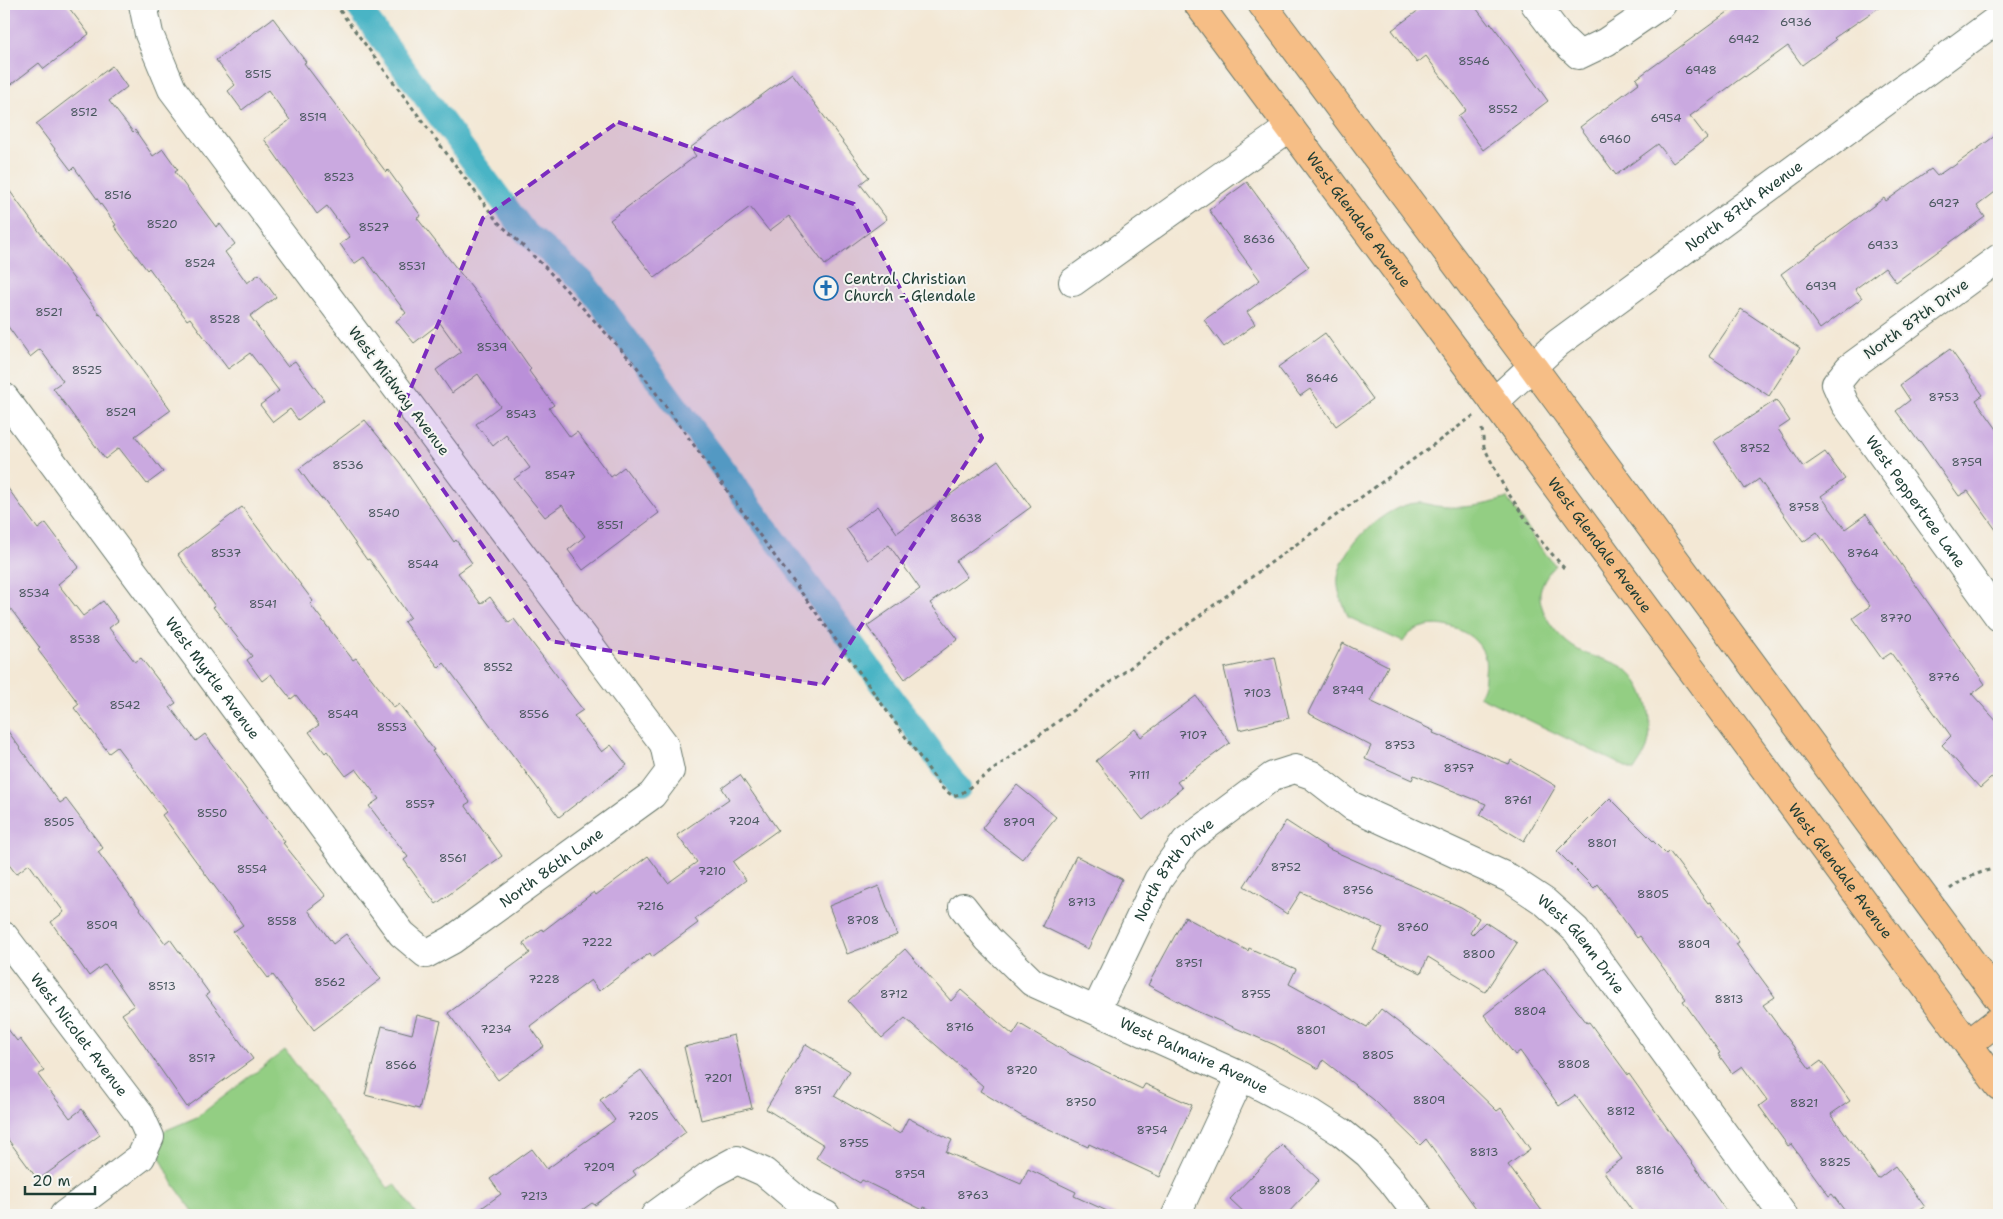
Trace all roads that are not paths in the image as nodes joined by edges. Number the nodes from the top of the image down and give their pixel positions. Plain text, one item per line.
1 (143, 4) edge
2 (1198, 4) edge
3 (1262, 4) edge
4 (1535, 4) edge
5 (1662, 4) edge
6 (1999, 18) edge
7 (1290, 127) junction
8 (1999, 258) edge
9 (1073, 282) dead end
10 (1534, 367) junction
11 (1836, 384) joint
12 (4, 397) edge
13 (1484, 409) junction
14 (1999, 617) edge
15 (1295, 769) joint
16 (670, 771) joint
17 (963, 907) dead end
18 (4, 936) edge
19 (426, 954) joint
20 (1999, 999) edge
21 (1096, 1010) junction
22 (1999, 1020) edge
23 (1968, 1044) junction
24 (1241, 1076) junction
25 (1999, 1086) edge
26 (64, 1215) edge
27 (655, 1215) edge
28 (826, 1215) edge
29 (1176, 1215) edge
30 (1418, 1215) edge
31 (1783, 1215) edge

1 - 16 street, West Midway Avenue
2 - 7 main road, West Glendale Avenue
3 - 10 main road
4 - 5 street
6 - 10 street, North 87th Avenue
7 - 9 street
7 - 13 main road, West Glendale Avenue
8 - 11 street, North 87th Drive
10 - 13 street, North 87th Avenue
10 - 20 main road
11 - 14 street, West Peppertree Lane
12 - 19 street, West Myrtle Avenue
13 - 23 main road, West Glendale Avenue
15 - 21 street, North 87th Drive
15 - 31 street, West Glenn Drive
16 - 19 street, North 86th Lane
17 - 21 street, West Palmaire Avenue
18 - 26 street, West Nicolet Avenue
21 - 24 street, West Palmaire Avenue
22 - 23 main road
23 - 25 main road, West Glendale Avenue
24 - 29 street
24 - 30 street, West Palmaire Avenue
27 - 28 street

